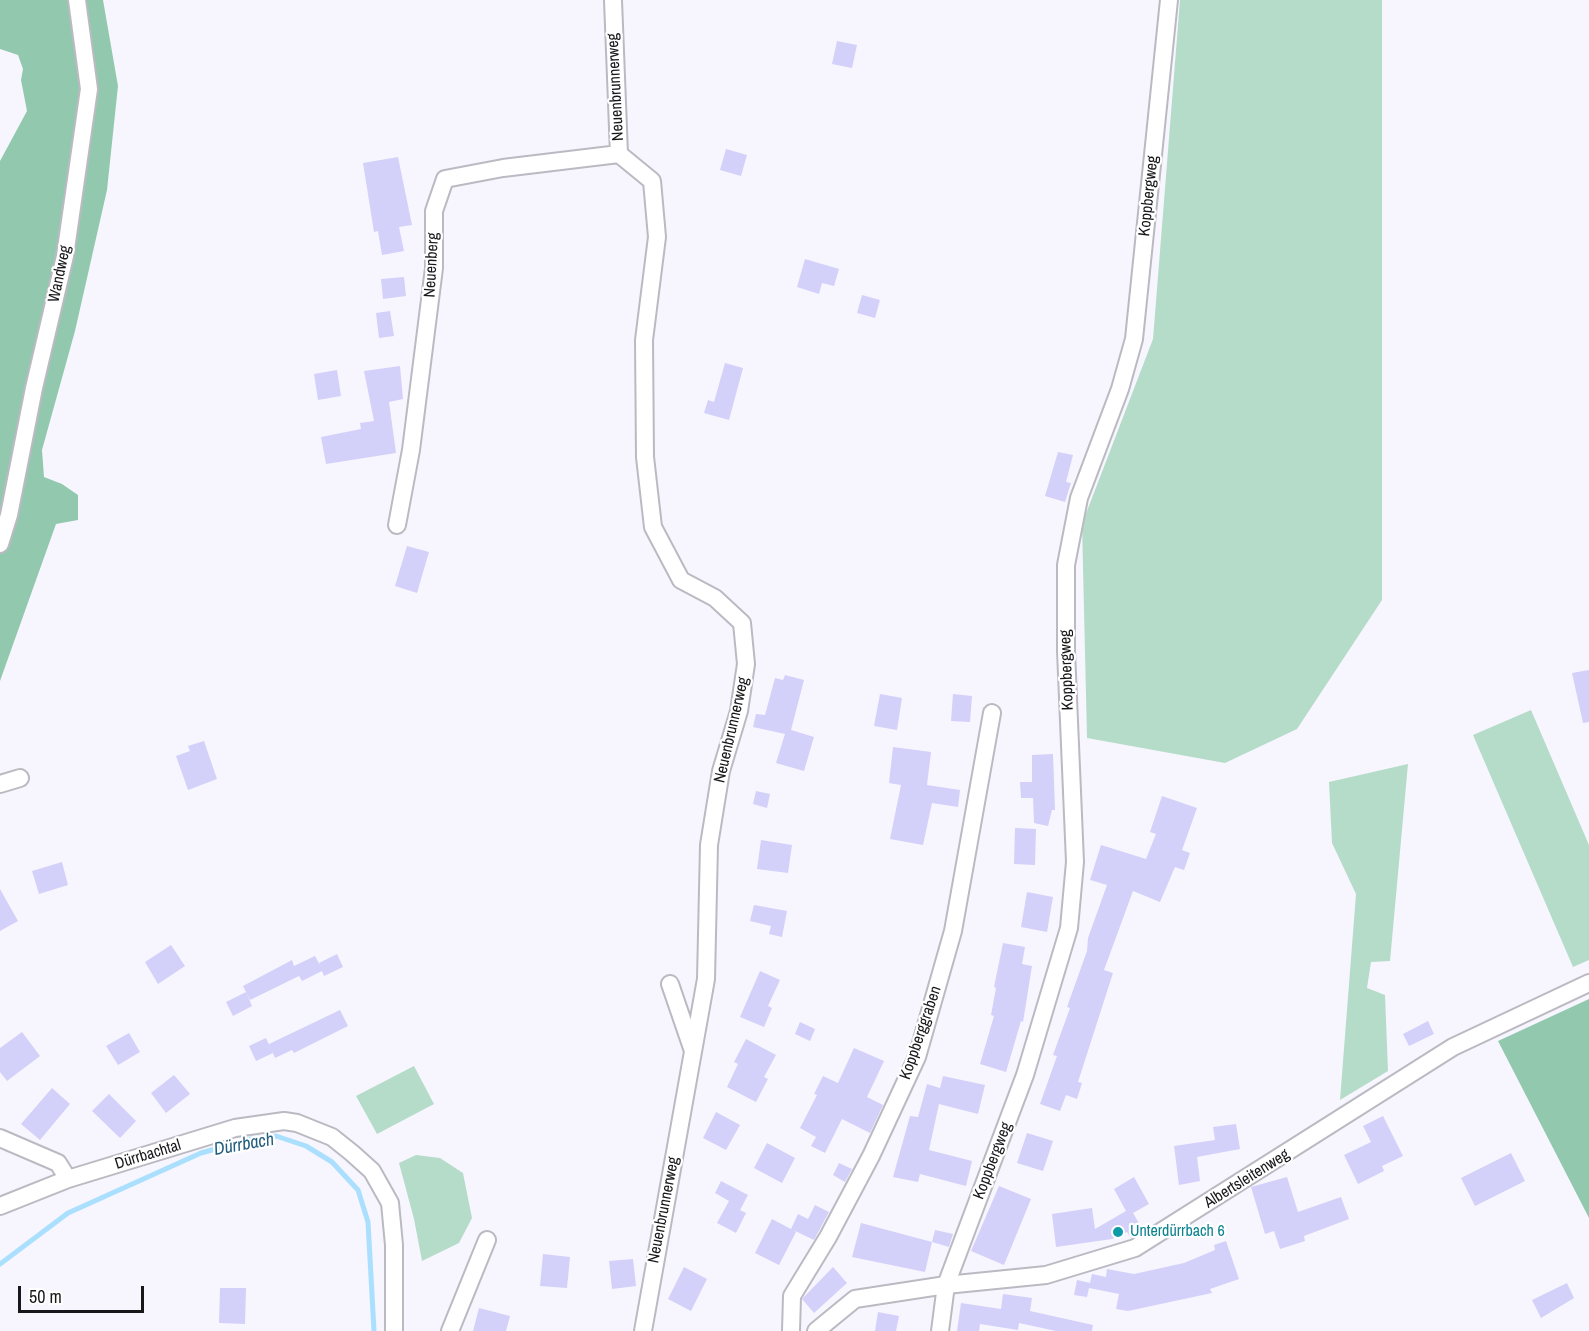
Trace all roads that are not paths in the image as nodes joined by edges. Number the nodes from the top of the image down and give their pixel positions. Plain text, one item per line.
1 (77, 0) edge
2 (613, 0) edge
3 (1168, 0) edge
4 (619, 154) junction
5 (397, 525) dead end
6 (0, 544) edge
7 (992, 713) dead end
8 (20, 778) dead end
9 (0, 784) edge
10 (1589, 983) edge
11 (670, 984) dead end
12 (694, 1052) junction
13 (0, 1138) edge
14 (68, 1179) junction
15 (0, 1206) edge
16 (487, 1240) dead end
17 (946, 1285) junction
18 (394, 1331) edge
19 (450, 1331) edge
20 (643, 1331) edge
21 (791, 1331) edge
22 (816, 1331) edge
23 (940, 1331) edge

1 - 6 street, Wandweg
2 - 4 street, Neuenbrunnerweg
3 - 17 street, Koppbergweg
4 - 5 street, Neuenberg
4 - 12 street, Neuenbrunnerweg
7 - 21 street, Koppberggraben
8 - 9 street
10 - 17 street, Albertsleitenweg
11 - 12 street
12 - 20 street, Neuenbrunnerweg
13 - 14 street
14 - 15 street, Dürrbachtal
14 - 18 street, Dürrbachtal
16 - 19 street
17 - 22 street, Albertsleitenweg
17 - 23 street, Koppbergweg

